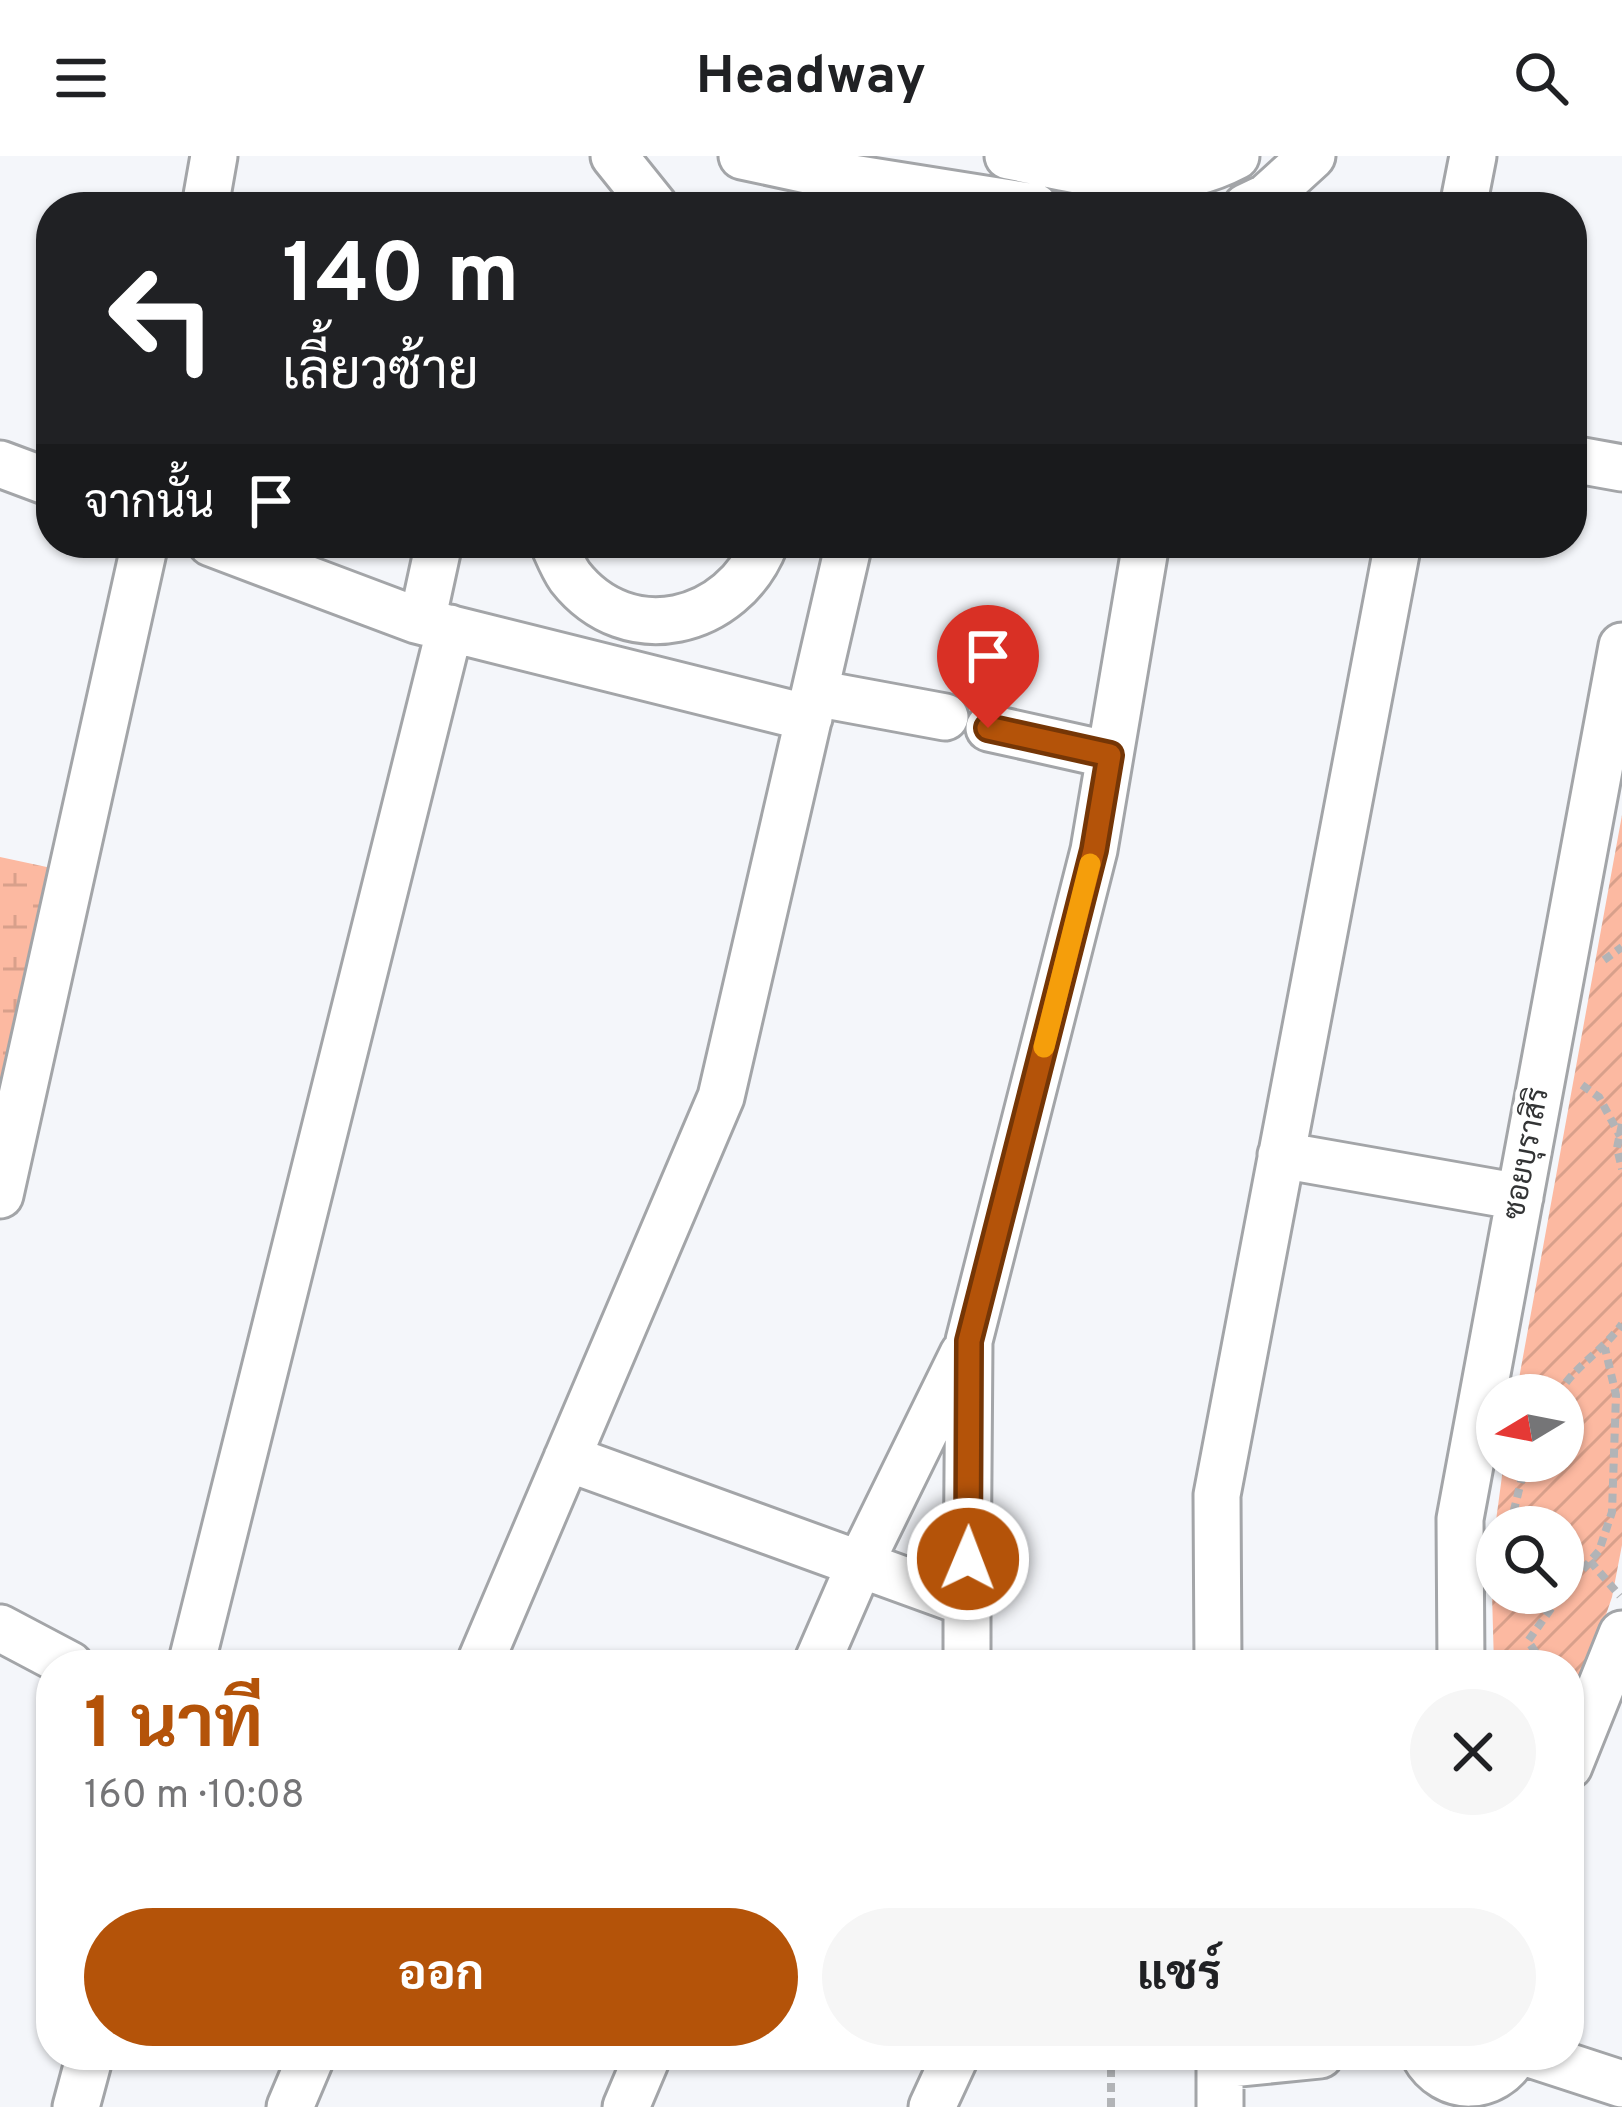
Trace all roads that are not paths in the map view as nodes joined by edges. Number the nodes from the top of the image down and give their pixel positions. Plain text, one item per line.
1 (214, 156) edge
2 (614, 156) edge
3 (742, 156) edge
4 (1008, 156) edge
5 (1235, 156) edge
6 (1312, 156) edge
7 (1473, 156) edge
8 (886, 183) edge
9 (208, 192) edge
10 (643, 192) edge
11 (942, 192) edge
12 (1273, 192) edge
13 (1466, 192) edge
14 (1587, 462) edge
15 (0, 464) edge
16 (1622, 468) edge
17 (36, 477) edge
18 (142, 558) edge
19 (252, 558) edge
20 (438, 558) edge
21 (560, 558) edge
22 (759, 558) edge
23 (846, 558) edge
24 (1143, 558) edge
25 (1395, 558) edge
26 (630, 617) junction
27 (436, 625) junction
28 (1622, 646) edge
29 (625, 672) junction
30 (812, 706) junction
31 (1110, 755) junction
32 (1281, 1155) junction
33 (0, 1195) edge
34 (1520, 1197) junction
35 (969, 1341) junction
36 (567, 1458) junction
37 (860, 1564) junction
38 (967, 1603) junction
39 (0, 1628) edge
40 (1622, 1634) edge
41 (42, 1650) edge
42 (194, 1650) edge
43 (485, 1650) edge
44 (823, 1650) edge
45 (967, 1650) edge
46 (1218, 1650) edge
47 (1461, 1650) edge
48 (1584, 1729) edge
49 (86, 2070) edge
50 (306, 2070) edge
51 (642, 2070) edge
52 (949, 2070) edge
53 (1436, 2070) edge
54 (1503, 2070) edge
55 (1579, 2070) edge
56 (1622, 2084) edge
57 (1468, 2096) edge
58 (76, 2107) edge
59 (290, 2107) edge
60 (626, 2107) edge
61 (932, 2107) edge

1 - 9 street
2 - 10 street
3 - 8 street
4 - 5 street
6 - 12 street
7 - 13 street
8 - 11 street
14 - 16 street
15 - 17 street
18 - 33 street
19 - 27 street
20 - 27 street
21 - 26 street
22 - 26 street
23 - 30 street
24 - 31 street
25 - 32 street
26 - 29 street
27 - 29 street
27 - 42 street
28 - 34 street, ซอยบุราสิริ
29 - 30 street
30 - 31 street
30 - 36 street
31 - 35 street
32 - 34 street
32 - 46 street
34 - 47 street, ซอยบุราสิริ
35 - 37 street
35 - 38 street
36 - 37 street
36 - 43 street
37 - 38 street
37 - 44 street
38 - 45 street
39 - 41 street
40 - 48 street
49 - 58 street
50 - 59 street
51 - 60 street
52 - 61 street
53 - 57 street
54 - 57 street
55 - 56 street

